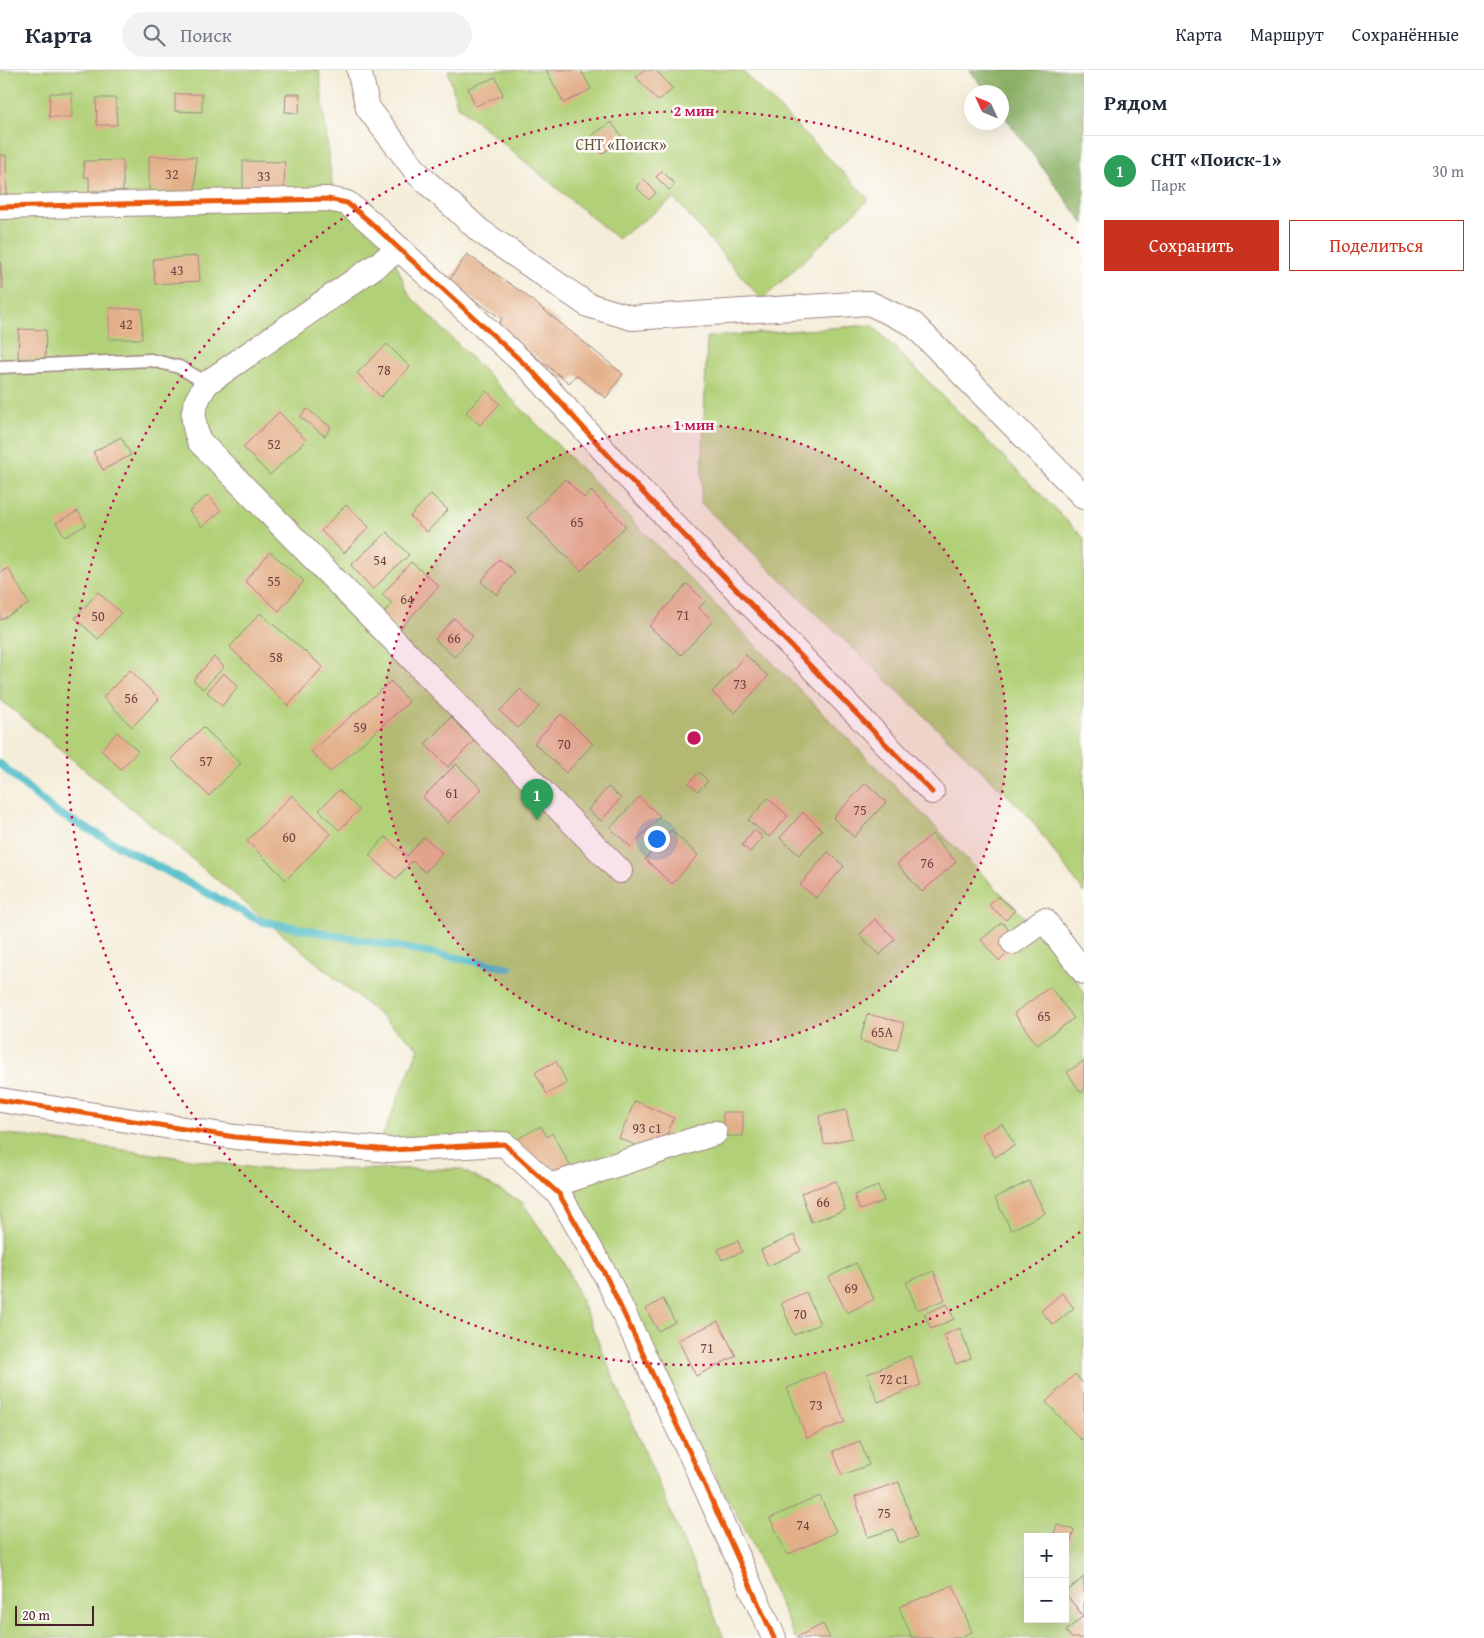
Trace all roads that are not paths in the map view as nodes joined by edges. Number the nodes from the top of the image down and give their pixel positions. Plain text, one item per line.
1 (359, 70) edge
2 (0, 207) edge
3 (400, 249) junction
4 (0, 368) edge
5 (207, 383) junction
6 (1084, 497) edge
7 (932, 792) dead end
8 (620, 871) dead end
9 (1013, 942) dead end
10 (1084, 972) edge
11 (0, 1100) edge
12 (715, 1133) dead end
13 (550, 1186) junction
14 (774, 1638) edge

1 - 6 street
2 - 3 street
3 - 5 street
3 - 7 street
4 - 5 lane
5 - 8 street
9 - 10 street
11 - 13 street
12 - 13 street
13 - 14 street

